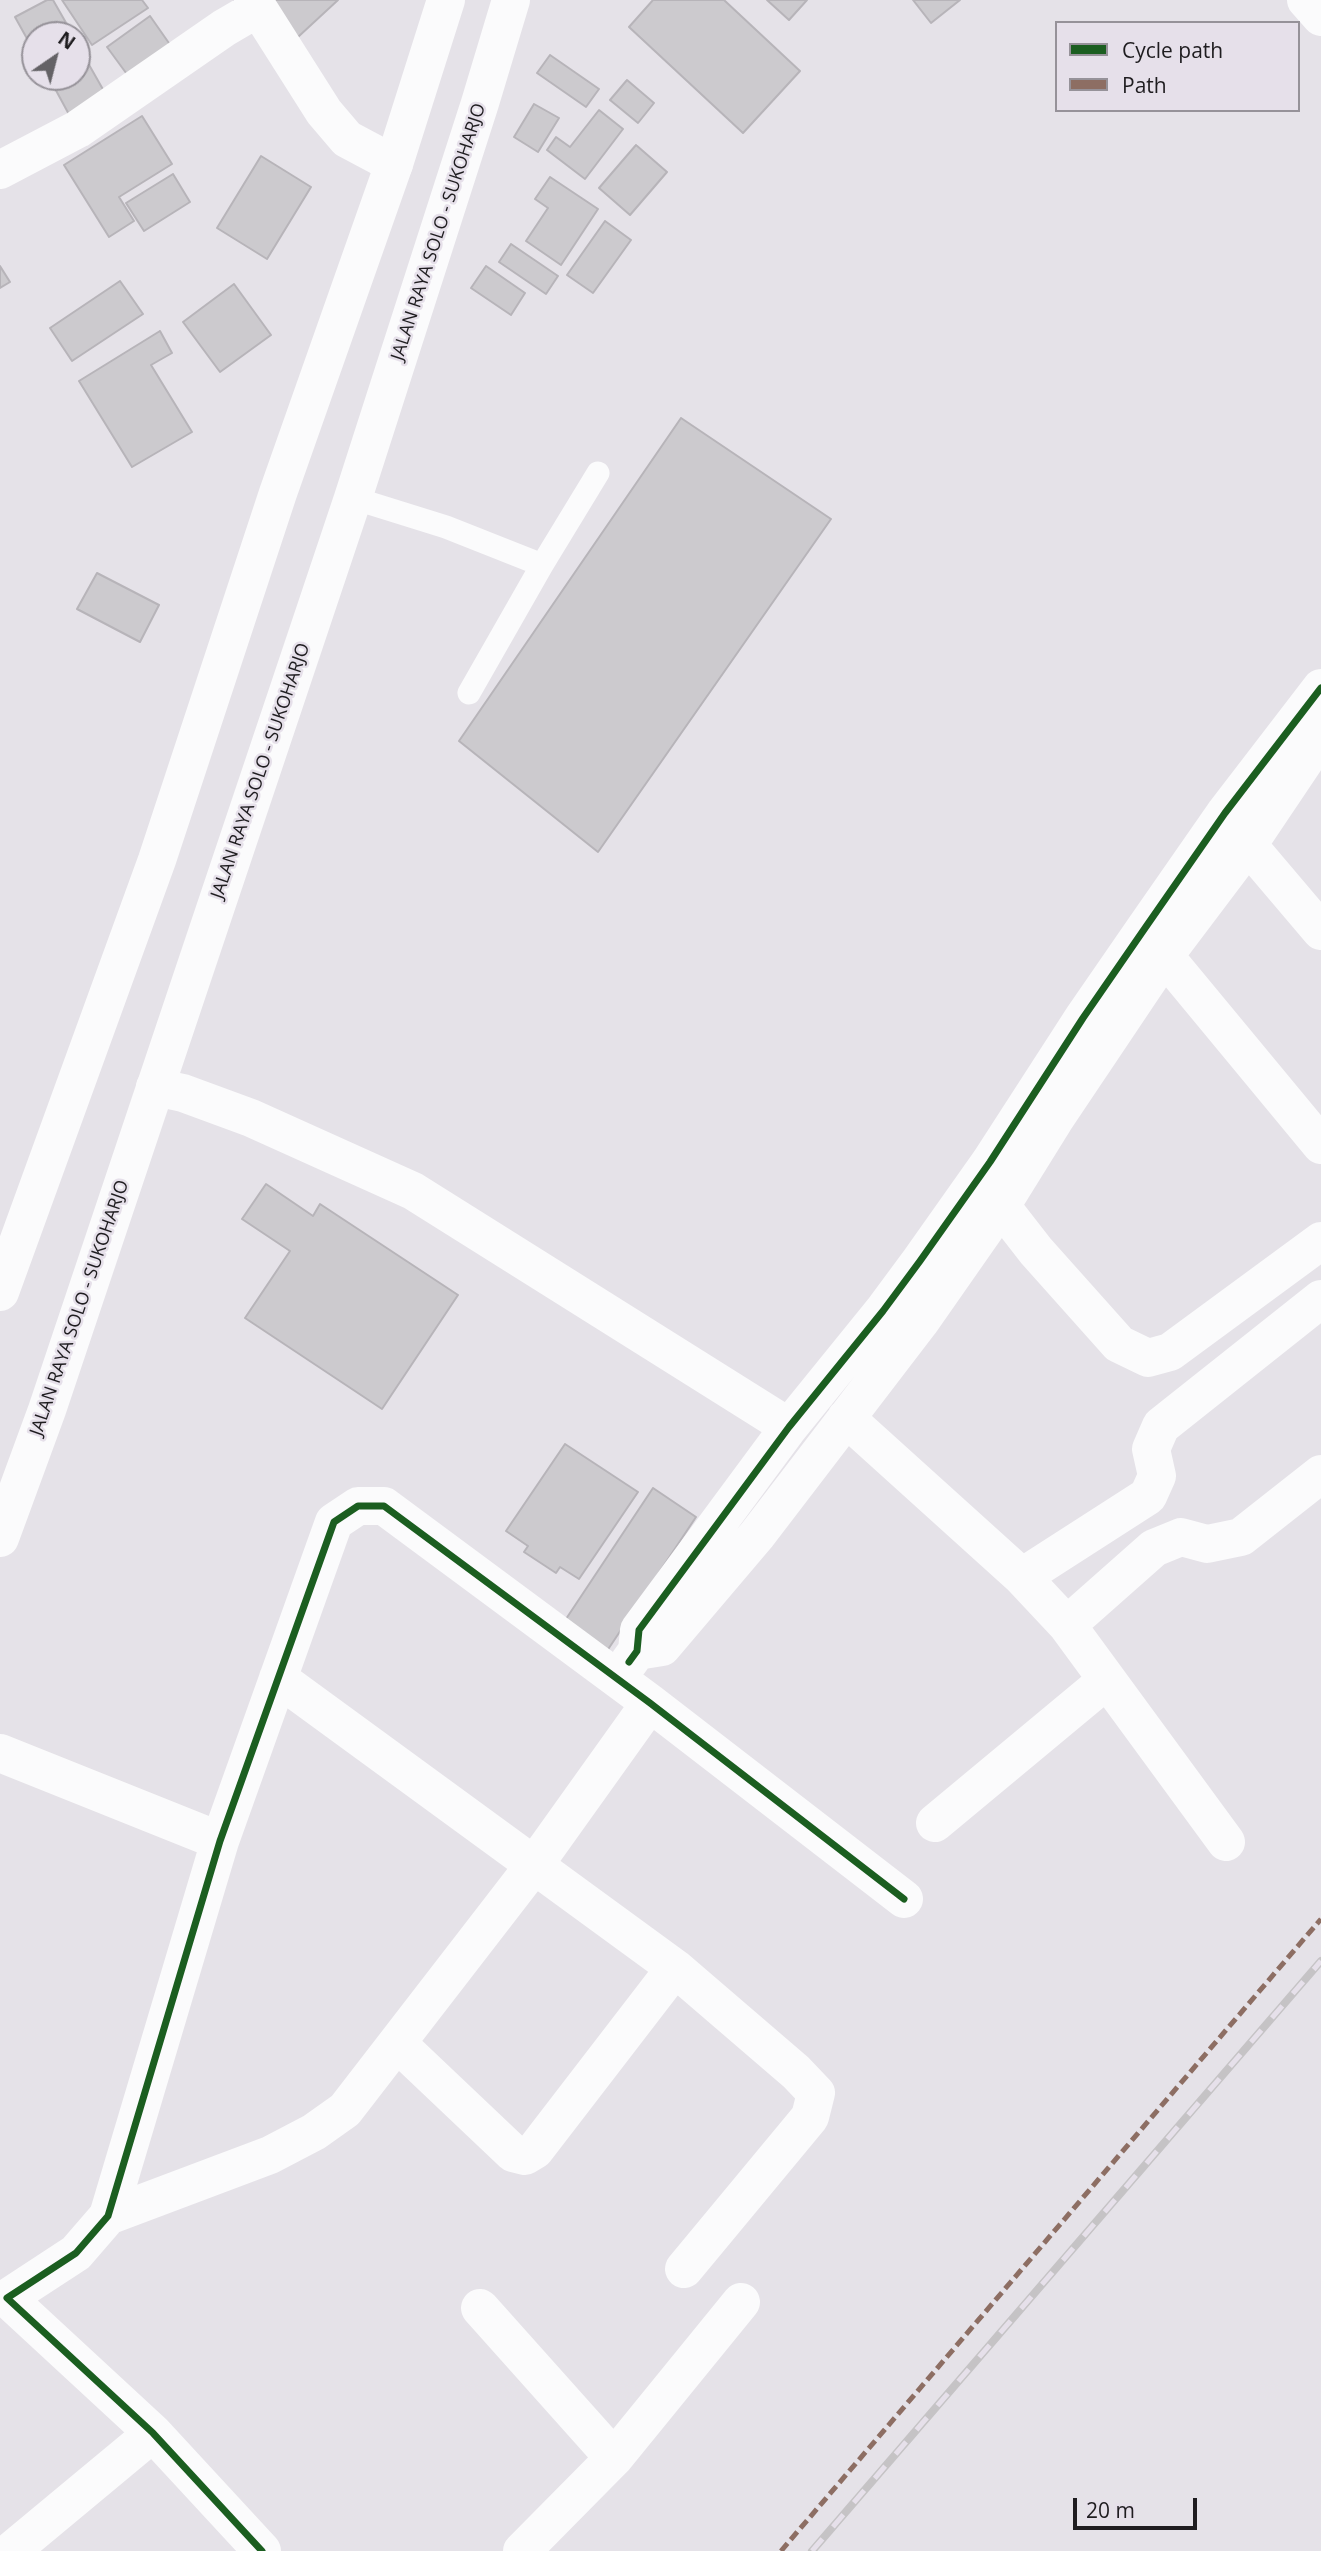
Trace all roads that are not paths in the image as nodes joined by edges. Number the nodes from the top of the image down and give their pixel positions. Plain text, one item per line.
1 (446, 0) edge
2 (511, 0) edge
3 (1306, 0) edge
4 (255, 4) edge
5 (1321, 17) edge
6 (372, 152) junction
7 (0, 170) edge
8 (598, 473) dead end
9 (369, 503) junction
10 (542, 565) junction
11 (1321, 688) edge
12 (469, 693) dead end
13 (1321, 736) edge
14 (1225, 813) junction
15 (1248, 845) junction
16 (1321, 931) edge
17 (1154, 943) junction
18 (169, 1090) junction
19 (1321, 1145) edge
20 (1001, 1206) junction
21 (1321, 1241) edge
22 (0, 1292) edge
23 (1321, 1299) edge
24 (846, 1418) junction
25 (789, 1427) junction
26 (1321, 1474) edge
27 (0, 1538) edge
28 (1022, 1577) junction
29 (1067, 1625) junction
30 (278, 1678) junction
31 (1107, 1680) junction
32 (650, 1703) junction
33 (0, 1753) edge
34 (935, 1823) dead end
35 (220, 1841) junction
36 (1226, 1842) dead end
37 (535, 1864) junction
38 (904, 1899) dead end
39 (675, 1968) junction
40 (397, 2043) junction
41 (108, 2216) junction
42 (684, 2269) dead end
43 (4, 2296) edge
44 (741, 2302) dead end
45 (480, 2308) dead end
46 (153, 2433) junction
47 (614, 2458) junction
48 (11, 2551) edge
49 (262, 2551) edge
50 (522, 2551) edge

1 - 6 street
2 - 9 street, JALAN RAYA SOLO - SUKOHARJO
3 - 5 street
4 - 6 street
4 - 7 street
6 - 22 street
8 - 10 lane
9 - 10 lane
9 - 18 street, JALAN RAYA SOLO - SUKOHARJO
10 - 12 lane
11 - 14 street
13 - 15 street
14 - 15 street
14 - 17 street
15 - 16 street
15 - 17 street
17 - 19 street
17 - 20 street
17 - 25 street
18 - 25 street
18 - 27 street, JALAN RAYA SOLO - SUKOHARJO
20 - 21 street
20 - 24 street
23 - 28 street
24 - 25 street
24 - 28 street
26 - 29 street
28 - 29 street
29 - 31 street
30 - 32 street
30 - 35 street
30 - 37 street
31 - 34 street
31 - 36 street
32 - 37 street
32 - 38 street
33 - 35 street
35 - 41 street
37 - 39 street
37 - 40 street
39 - 40 street
39 - 42 street
40 - 41 street
41 - 43 street
43 - 46 street
44 - 47 street
45 - 47 street
46 - 48 street
46 - 49 street
47 - 50 street

